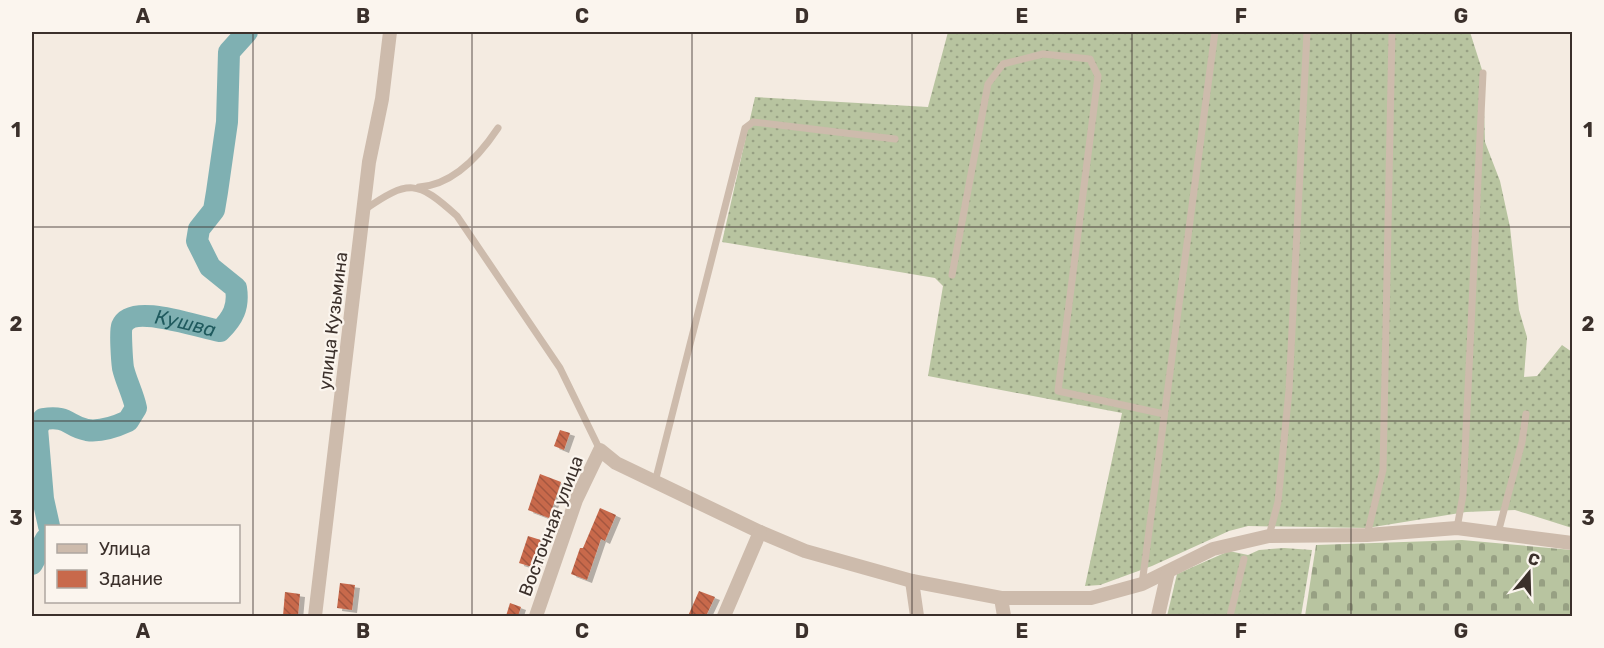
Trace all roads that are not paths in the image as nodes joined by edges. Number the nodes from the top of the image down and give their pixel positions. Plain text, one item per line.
1 (390, 32) edge
2 (1215, 32) edge
3 (1307, 32) edge
4 (1392, 32) edge
5 (1483, 73) dead end
6 (498, 128) dead end
7 (895, 139) dead end
8 (419, 187) junction
9 (364, 210) junction
10 (952, 275) dead end
11 (1164, 414) junction
12 (1526, 414) dead end
13 (600, 450) junction
14 (655, 482) junction
15 (1457, 528) junction
16 (759, 532) junction
17 (1498, 533) junction
18 (1366, 535) junction
19 (1269, 536) junction
20 (1572, 543) edge
21 (1244, 559) dead end
22 (1168, 572) junction
23 (912, 581) junction
24 (1142, 584) junction
25 (1001, 598) junction
26 (315, 616) edge
27 (536, 616) edge
28 (724, 616) edge
29 (917, 616) edge
30 (1004, 616) edge
31 (1158, 616) edge
32 (1230, 616) edge

1 - 9 street, улица Кузьмина
2 - 11 lane
3 - 19 lane
4 - 18 lane
5 - 15 lane
6 - 8 lane
7 - 14 lane
8 - 9 lane
8 - 13 lane
9 - 26 street, улица Кузьмина
10 - 11 lane
11 - 24 lane
12 - 17 lane
13 - 14 street
13 - 27 street, Восточная улица
14 - 16 street
15 - 17 street
15 - 18 street
16 - 23 street
16 - 28 street
17 - 20 street
18 - 19 street
19 - 22 street
21 - 32 lane
22 - 24 street
22 - 31 street
23 - 25 street
23 - 29 street
24 - 25 street
25 - 30 street

